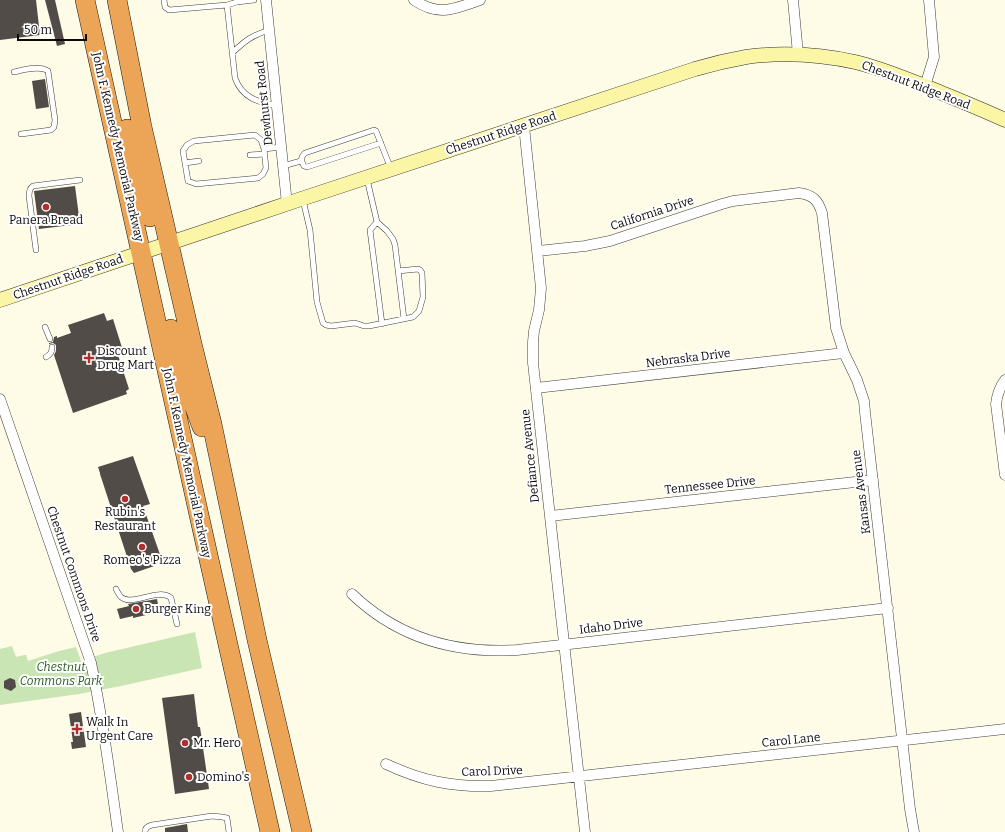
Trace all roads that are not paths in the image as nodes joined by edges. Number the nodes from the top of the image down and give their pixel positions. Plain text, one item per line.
1 (85, 0) edge
2 (93, 0) edge
3 (117, 0) edge
4 (164, 0) edge
5 (254, 0) edge
6 (266, 0) edge
7 (414, 0) edge
8 (480, 0) edge
9 (794, 0) edge
10 (929, 0) edge
11 (237, 1) edge
12 (227, 5) junction
13 (269, 30) junction
14 (232, 53) junction
15 (798, 54) junction
16 (14, 72) dead end
17 (925, 86) junction
18 (277, 106) junction
19 (1005, 120) edge
20 (524, 126) junction
21 (21, 134) dead end
22 (381, 143) junction
23 (281, 148) junction
24 (264, 152) junction
25 (250, 155) dead end
26 (199, 161) dead end
27 (301, 161) junction
28 (185, 163) junction
29 (283, 166) junction
30 (392, 170) junction
31 (367, 178) junction
32 (80, 180) dead end
33 (774, 196) joint
34 (303, 199) junction
35 (287, 204) junction
36 (377, 222) junction
37 (169, 244) junction
38 (36, 250) dead end
39 (538, 251) junction
40 (142, 253) junction
41 (398, 271) junction
42 (0, 300) edge
43 (404, 319) junction
44 (382, 324) junction
45 (46, 327) dead end
46 (50, 339) dead end
47 (52, 347) dead end
48 (844, 353) junction
49 (46, 357) dead end
50 (1005, 380) edge
51 (536, 388) junction
52 (0, 399) edge
53 (1005, 475) edge
54 (873, 480) junction
55 (550, 516) junction
56 (236, 537) junction
57 (116, 589) dead end
58 (352, 594) dead end
59 (888, 608) junction
60 (177, 624) dead end
61 (564, 645) junction
62 (1005, 729) edge
63 (902, 740) junction
64 (386, 764) dead end
65 (580, 780) junction
66 (118, 832) edge
67 (145, 832) edge
68 (229, 832) edge
69 (270, 832) edge
70 (302, 832) edge
71 (585, 832) edge
72 (914, 832) edge

1 - 40 highway, John F. Kennedy Memorial Parkway
2 - 37 highway
3 - 37 highway
4 - 12 lane
5 - 11 lane
6 - 13 street, Dewhurst Road
7 - 8 street
9 - 15 street
10 - 17 street
11 - 12 lane
12 - 14 lane
13 - 14 lane
13 - 18 street, Dewhurst Road
14 - 18 lane
15 - 17 street, Chestnut Ridge Road
15 - 20 street, Chestnut Ridge Road
16 - 21 lane
17 - 19 street, Chestnut Ridge Road
18 - 23 street, Dewhurst Road
20 - 30 street, Chestnut Ridge Road
20 - 39 street, Defiance Avenue
22 - 27 lane
22 - 27 lane
22 - 30 lane
23 - 24 lane
23 - 29 street, Dewhurst Road
24 - 25 lane
24 - 28 lane
24 - 28 lane
26 - 28 lane
27 - 29 lane
29 - 35 street, Dewhurst Road
30 - 31 street, Chestnut Ridge Road
31 - 34 street, Chestnut Ridge Road
31 - 36 lane
32 - 38 lane
33 - 39 street, California Drive
33 - 48 street, Kansas Avenue
34 - 35 street, Chestnut Ridge Road
34 - 44 lane
35 - 37 street, Chestnut Ridge Road
36 - 41 lane
36 - 44 lane
37 - 40 street, Chestnut Ridge Road
37 - 56 highway
39 - 51 street, Defiance Avenue
40 - 42 street, Chestnut Ridge Road
40 - 56 highway
40 - 69 highway, John F. Kennedy Memorial Parkway
41 - 43 lane
41 - 43 lane
43 - 44 lane
45 - 46 lane
47 - 49 lane
48 - 51 street, Nebraska Drive
48 - 54 street, Kansas Avenue
50 - 53 street
51 - 55 street, Defiance Avenue
52 - 66 street, Chestnut Commons Drive
54 - 55 street, Tennessee Drive
54 - 59 street, Kansas Avenue
55 - 61 street, Defiance Avenue
56 - 70 highway
57 - 60 lane
58 - 61 street, Idaho Drive
59 - 61 street, Idaho Drive
59 - 63 street, Kansas Avenue
61 - 65 street, Defiance Avenue
62 - 63 street, Carol Lane
63 - 65 street, Carol Lane
63 - 72 street, Kansas Avenue
64 - 65 street, Carol Drive
65 - 71 street, Defiance Avenue
67 - 68 lane

